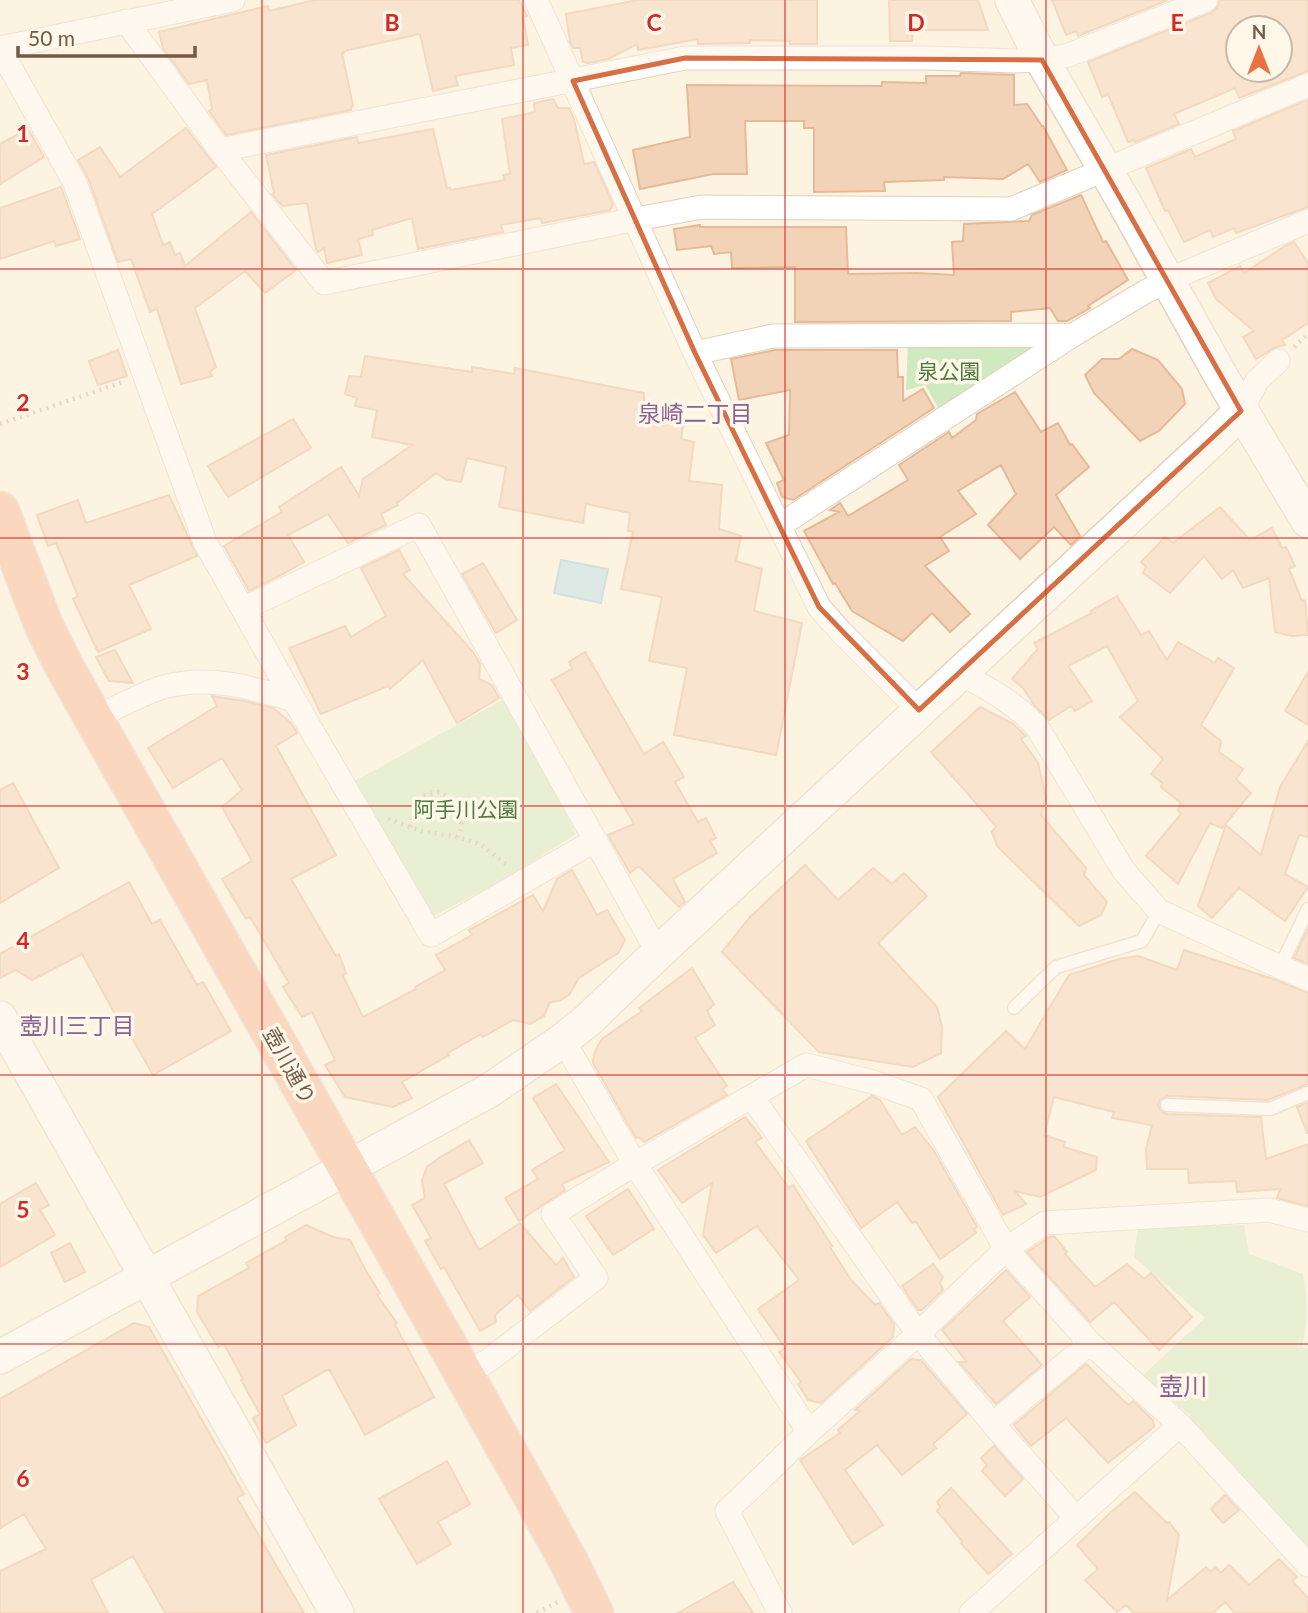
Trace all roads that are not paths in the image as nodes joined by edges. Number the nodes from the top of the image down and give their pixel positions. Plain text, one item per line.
1 (233, 0) edge
2 (536, 0) edge
3 (1012, 0) edge
4 (1206, 0) edge
5 (126, 21) junction
6 (0, 48) edge
7 (1042, 60) junction
8 (573, 81) junction
9 (1308, 85) edge
10 (220, 150) junction
11 (1105, 169) junction
12 (636, 219) junction
13 (1308, 221) edge
14 (1168, 279) junction
15 (1073, 335) junction
16 (695, 353) junction
17 (1278, 361) dead end
18 (1241, 411) junction
19 (0, 511) edge
20 (1308, 521) edge
21 (780, 525) junction
22 (243, 610) junction
23 (959, 673) junction
24 (294, 700) junction
25 (919, 710) junction
26 (93, 719) junction
27 (594, 841) junction
28 (1308, 909) edge
29 (1159, 911) junction
30 (658, 953) junction
31 (1280, 967) junction
32 (1308, 979) edge
33 (1014, 1008) dead end
34 (0, 1018) edge
35 (563, 1040) junction
36 (1308, 1093) edge
37 (752, 1097) junction
38 (1167, 1105) dead end
39 (635, 1164) junction
40 (346, 1168) junction
41 (1308, 1220) edge
42 (1006, 1249) junction
43 (148, 1277) junction
44 (918, 1334) junction
45 (1090, 1343) junction
46 (0, 1357) edge
47 (463, 1375) junction
48 (993, 1424) junction
49 (1180, 1425) junction
50 (809, 1432) junction
51 (1076, 1518) junction
52 (1308, 1565) edge
53 (337, 1613) edge
54 (594, 1613) edge
55 (780, 1613) edge
56 (971, 1613) edge

1 - 5 street
2 - 8 street
3 - 7 street
4 - 7 street
5 - 6 street
5 - 10 street
6 - 22 street
7 - 8 street
7 - 11 street
8 - 10 street
8 - 12 street
9 - 11 street
10 - 12 street
11 - 12 street
11 - 14 street
12 - 16 street
13 - 14 street
14 - 15 street
14 - 18 street
15 - 16 street
15 - 21 street
16 - 21 street
17 - 18 street
18 - 20 street
18 - 23 street
19 - 26 highway, 壺川通り
21 - 25 street
22 - 24 street
22 - 27 street
23 - 25 street
23 - 29 street
24 - 26 street
24 - 27 street
25 - 30 street
26 - 40 highway, 壺川通り
27 - 30 street
28 - 31 lane
29 - 31 street
29 - 33 lane
30 - 35 street
31 - 32 street
34 - 43 street
35 - 39 street
35 - 40 street
36 - 38 lane
37 - 39 street
37 - 42 street
37 - 44 street
39 - 47 street
39 - 50 street
40 - 43 street
40 - 47 highway, 壺川通り
41 - 42 street
42 - 44 street
42 - 45 street
43 - 46 street
43 - 53 street
44 - 48 street
44 - 50 street
45 - 48 street
45 - 49 street
47 - 54 highway, 壺川通り
48 - 51 street
49 - 51 street
49 - 52 street
50 - 55 street
51 - 56 street

